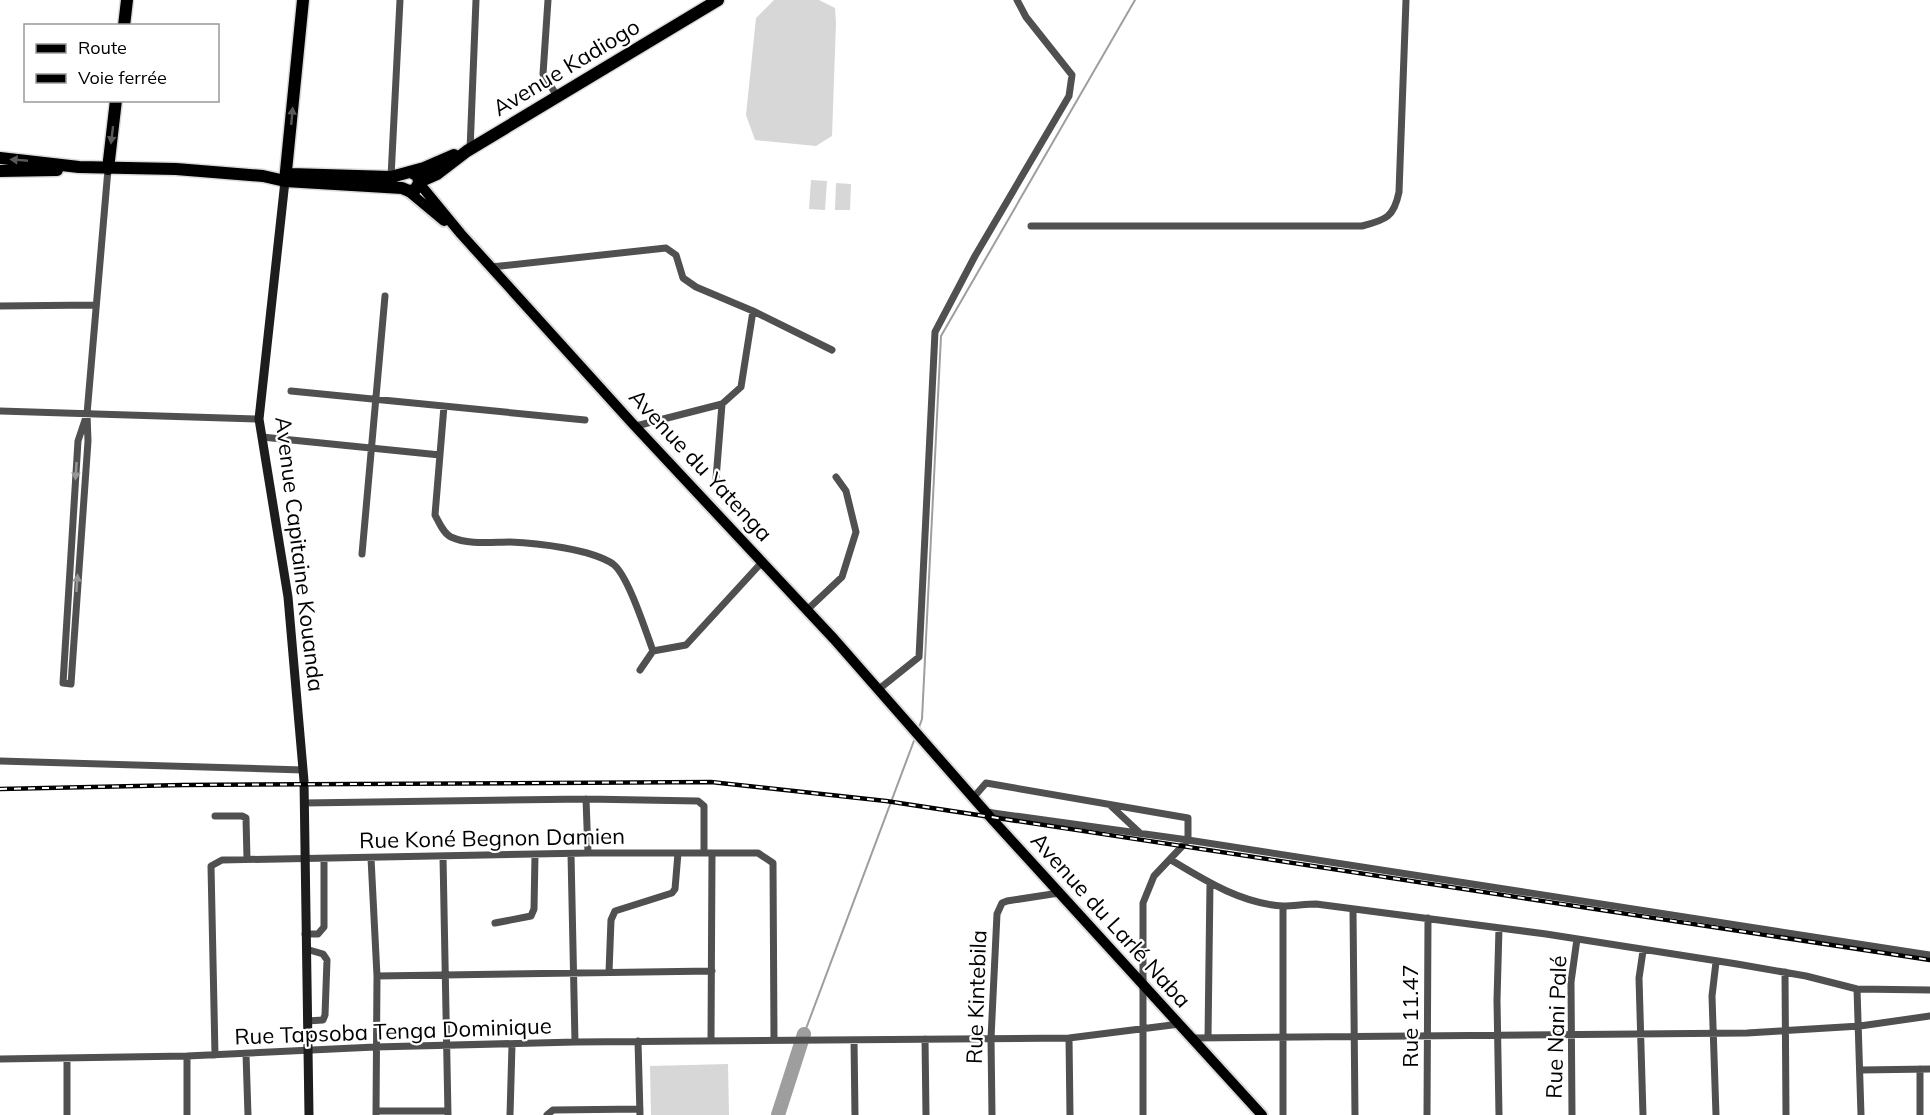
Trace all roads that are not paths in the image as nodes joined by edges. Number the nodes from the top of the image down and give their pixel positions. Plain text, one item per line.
1 (127, 0) edge
2 (303, 0) edge
3 (400, 0) edge
4 (476, 0) edge
5 (548, 0) edge
6 (718, 0) edge
7 (1017, 0) edge
8 (1406, 0) edge
9 (124, 24) edge
10 (557, 96) junction
11 (116, 102) edge
12 (468, 151) junction
13 (0, 158) edge
14 (79, 167) junction
15 (108, 169) junction
16 (0, 171) edge
17 (15, 171) junction
18 (286, 178) junction
19 (409, 178) junction
20 (0, 179) edge
21 (405, 190) junction
22 (1031, 226) dead end
23 (461, 234) junction
24 (491, 267) junction
25 (385, 296) dead end
26 (96, 305) junction
27 (0, 306) edge
28 (753, 311) junction
29 (832, 350) dead end
30 (291, 391) dead end
31 (376, 399) junction
32 (722, 404) junction
33 (444, 406) junction
34 (0, 411) edge
35 (87, 414) junction
36 (259, 419) junction
37 (585, 420) dead end
38 (636, 426) junction
39 (262, 437) junction
40 (372, 449) junction
41 (440, 456) junction
42 (836, 477) dead end
43 (716, 479) dead end
44 (362, 554) dead end
45 (763, 561) junction
46 (807, 610) junction
47 (653, 651) junction
48 (640, 670) dead end
49 (879, 689) junction
50 (932, 752) joint
51 (0, 761) edge
52 (303, 770) junction
53 (973, 798) junction
54 (586, 799) junction
55 (304, 803) junction
56 (1111, 806) junction
57 (986, 812) junction
58 (215, 816) dead end
59 (1140, 833) junction
60 (1188, 840) junction
61 (588, 853) junction
62 (678, 853) junction
63 (708, 853) junction
64 (571, 854) junction
65 (534, 855) junction
66 (443, 857) junction
67 (371, 858) junction
68 (247, 859) junction
69 (304, 859) junction
70 (324, 859) junction
71 (1171, 860) junction
72 (1210, 883) junction
73 (1059, 893) junction
74 (1283, 906) junction
75 (1353, 910) junction
76 (1428, 918) junction
77 (495, 923) dead end
78 (1499, 928) junction
79 (305, 934) junction
80 (1577, 939) junction
81 (306, 950) junction
82 (1643, 951) junction
83 (1930, 955) edge
84 (1716, 962) junction
85 (712, 971) junction
86 (609, 972) junction
87 (1785, 972) junction
88 (573, 973) junction
89 (377, 976) junction
90 (444, 976) junction
91 (1141, 981) junction
92 (1857, 989) junction
93 (1930, 990) edge
94 (1930, 1016) edge
95 (307, 1021) junction
96 (1180, 1024) junction
97 (1860, 1026) junction
98 (1141, 1030) junction
99 (1786, 1032) junction
100 (1642, 1034) junction
101 (1713, 1034) junction
102 (1572, 1035) junction
103 (1282, 1036) junction
104 (1354, 1036) junction
105 (1428, 1036) junction
106 (1499, 1036) junction
107 (925, 1038) junction
108 (991, 1038) junction
109 (1069, 1038) junction
110 (1193, 1038) junction
111 (1208, 1038) junction
112 (774, 1039) junction
113 (711, 1040) junction
114 (854, 1040) junction
115 (638, 1041) junction
116 (575, 1042) junction
117 (446, 1045) junction
118 (512, 1045) junction
119 (375, 1047) junction
120 (308, 1051) junction
121 (246, 1054) junction
122 (215, 1055) junction
123 (187, 1056) junction
124 (67, 1058) junction
125 (0, 1059) edge
126 (1920, 1069) junction
127 (1930, 1069) edge
128 (1861, 1070) junction
129 (606, 1112) edge
130 (640, 1112) edge
131 (376, 1113) edge
132 (448, 1113) edge
133 (67, 1115) edge
134 (187, 1115) edge
135 (248, 1115) edge
136 (309, 1115) edge
137 (510, 1115) edge
138 (547, 1115) edge
139 (855, 1115) edge
140 (926, 1115) edge
141 (992, 1115) edge
142 (1070, 1115) edge
143 (1143, 1115) edge
144 (1262, 1115) edge
145 (1283, 1115) edge
146 (1355, 1115) edge
147 (1427, 1115) edge
148 (1499, 1115) edge
149 (1572, 1115) edge
150 (1643, 1115) edge
151 (1716, 1115) edge
152 (1786, 1115) edge
153 (1861, 1115) edge
154 (1920, 1115) edge

1 - 9 highway
18 -> 2 highway, Avenue Capitaine Kouanda
3 - 19 street
4 - 12 street
5 - 10 street
6 - 10 highway, Avenue Kadiogo
7 - 49 street
8 - 22 street
10 - 12 highway, Avenue Kadiogo
11 -> 15 highway
12 - 19 highway, Avenue Kadiogo
14 -> 13 highway
14 - 15 highway
14 - 17 highway
15 - 18 highway
15 - 26 street
16 - 17 highway
17 - 20 highway
18 - 19 highway
18 - 21 highway
18 - 36 street, Avenue Capitaine Kouanda
19 - 21 highway
19 - 21 highway, Avenue Kadiogo
19 - 23 main road, Avenue du Yatenga
21 - 23 main road, Avenue du Yatenga
23 - 24 main road, Avenue du Yatenga
24 - 28 street
24 - 38 main road, Avenue du Yatenga
25 - 31 street
26 - 27 street
26 - 35 street
28 - 29 street
28 - 32 street
30 - 31 street
31 - 33 street
31 - 40 street
32 - 38 street
32 - 43 street
33 - 37 street
33 - 41 street
34 - 35 street
35 -> 35 street
35 - 36 street
36 - 39 street, Avenue Capitaine Kouanda
38 - 45 main road, Avenue du Yatenga
39 - 40 street
39 - 52 street, Avenue Capitaine Kouanda
40 - 41 street
40 - 44 street
41 - 47 street
42 - 46 street
45 - 46 main road, Avenue du Yatenga
45 - 47 street
46 - 49 main road, Avenue du Yatenga
47 - 48 street
49 - 50 main road, Avenue du Yatenga
50 - 53 main road, Avenue du Larlé Naba
51 - 52 street
52 - 55 street, Avenue Capitaine Kouanda
53 - 56 street
53 - 57 main road, Avenue du Larlé Naba
54 - 55 street
54 - 61 street
54 - 63 street
55 - 69 street, Avenue Capitaine Kouanda
56 - 59 street
56 - 60 street
57 - 59 street
57 - 73 main road, Avenue du Larlé Naba
58 - 68 street
59 - 60 street
60 - 71 street
60 - 83 street
61 - 62 street, Rue Koné Begnon Damien
61 - 64 street, Rue Koné Begnon Damien
62 - 63 street, Rue Koné Begnon Damien
62 - 86 street
63 - 85 street
63 - 112 street, Rue Koné Begnon Damien
64 - 65 street, Rue Koné Begnon Damien
64 - 88 street
65 - 66 street, Rue Koné Begnon Damien
65 - 77 street
66 - 67 street, Rue Koné Begnon Damien
66 - 90 street
67 - 70 street, Rue Koné Begnon Damien
67 - 89 street
68 - 69 street, Rue Koné Begnon Damien
68 - 122 street, Rue Koné Begnon Damien
69 - 70 street, Rue Koné Begnon Damien
69 - 79 street, Avenue Capitaine Kouanda
70 - 79 street
71 - 72 street
71 - 91 street
72 - 74 street
72 - 111 street
73 - 91 main road, Avenue du Larlé Naba
73 - 108 street, Rue Kintebila
74 - 75 street
74 - 103 street
75 - 76 street
75 - 104 street
76 - 78 street
76 - 105 street, Rue 11.47
78 - 80 street
78 - 106 street
79 - 81 street, Avenue Capitaine Kouanda
80 - 82 street
80 - 102 street, Rue Nani Palé
81 - 95 street, Avenue Capitaine Kouanda
81 - 95 street
82 - 84 street
82 - 100 street
84 - 87 street
84 - 101 street
85 - 86 street
85 - 113 street
86 - 88 street
87 - 92 street
87 - 99 street
88 - 90 street
88 - 116 street
89 - 90 street
89 - 119 street
90 - 117 street
91 - 96 main road, Avenue du Larlé Naba
91 - 98 street
92 - 93 street
92 - 97 street
94 - 97 street
95 - 120 street, Avenue Capitaine Kouanda
96 - 98 street, Rue Tapsoba Tenga Dominique
96 - 110 main road, Avenue du Larlé Naba
97 - 99 street
97 - 128 street
98 - 109 street, Rue Tapsoba Tenga Dominique
98 - 143 street
99 - 101 street
99 - 152 street
100 - 101 street
100 - 102 street
100 - 150 street
101 - 151 street
102 - 106 street
102 - 149 street, Rue Nani Palé
103 - 104 street
103 - 111 street
103 - 145 street
104 - 105 street
104 - 146 street
105 - 106 street
105 - 147 street, Rue 11.47
106 - 148 street
107 - 108 street, Rue Tapsoba Tenga Dominique
107 - 114 street, Rue Tapsoba Tenga Dominique
107 - 140 street
108 - 109 street, Rue Tapsoba Tenga Dominique
108 - 141 street, Rue Kintebila
109 - 142 street
110 - 111 street
110 - 144 main road, Avenue du Larlé Naba
112 - 113 street, Rue Tapsoba Tenga Dominique
112 - 114 street, Rue Tapsoba Tenga Dominique
113 - 115 street, Rue Tapsoba Tenga Dominique
114 - 139 street
115 - 116 street, Rue Tapsoba Tenga Dominique
115 - 130 street
116 - 118 street, Rue Tapsoba Tenga Dominique
117 - 118 street, Rue Tapsoba Tenga Dominique
117 - 119 street, Rue Tapsoba Tenga Dominique
117 - 132 street
118 - 137 street
119 - 120 street, Rue Tapsoba Tenga Dominique
119 - 131 street
120 - 121 street, Rue Tapsoba Tenga Dominique
120 - 136 street, Avenue Capitaine Kouanda
121 - 122 street, Rue Tapsoba Tenga Dominique
121 - 135 street
122 - 123 street, Rue Tapsoba Tenga Dominique
123 - 124 street, Rue Tapsoba Tenga Dominique
123 - 134 street
124 - 125 street, Rue Tapsoba Tenga Dominique
124 - 133 street
126 - 127 street
126 - 128 street
126 - 154 street
128 - 153 street
129 - 130 street
129 - 138 street
131 - 132 street

